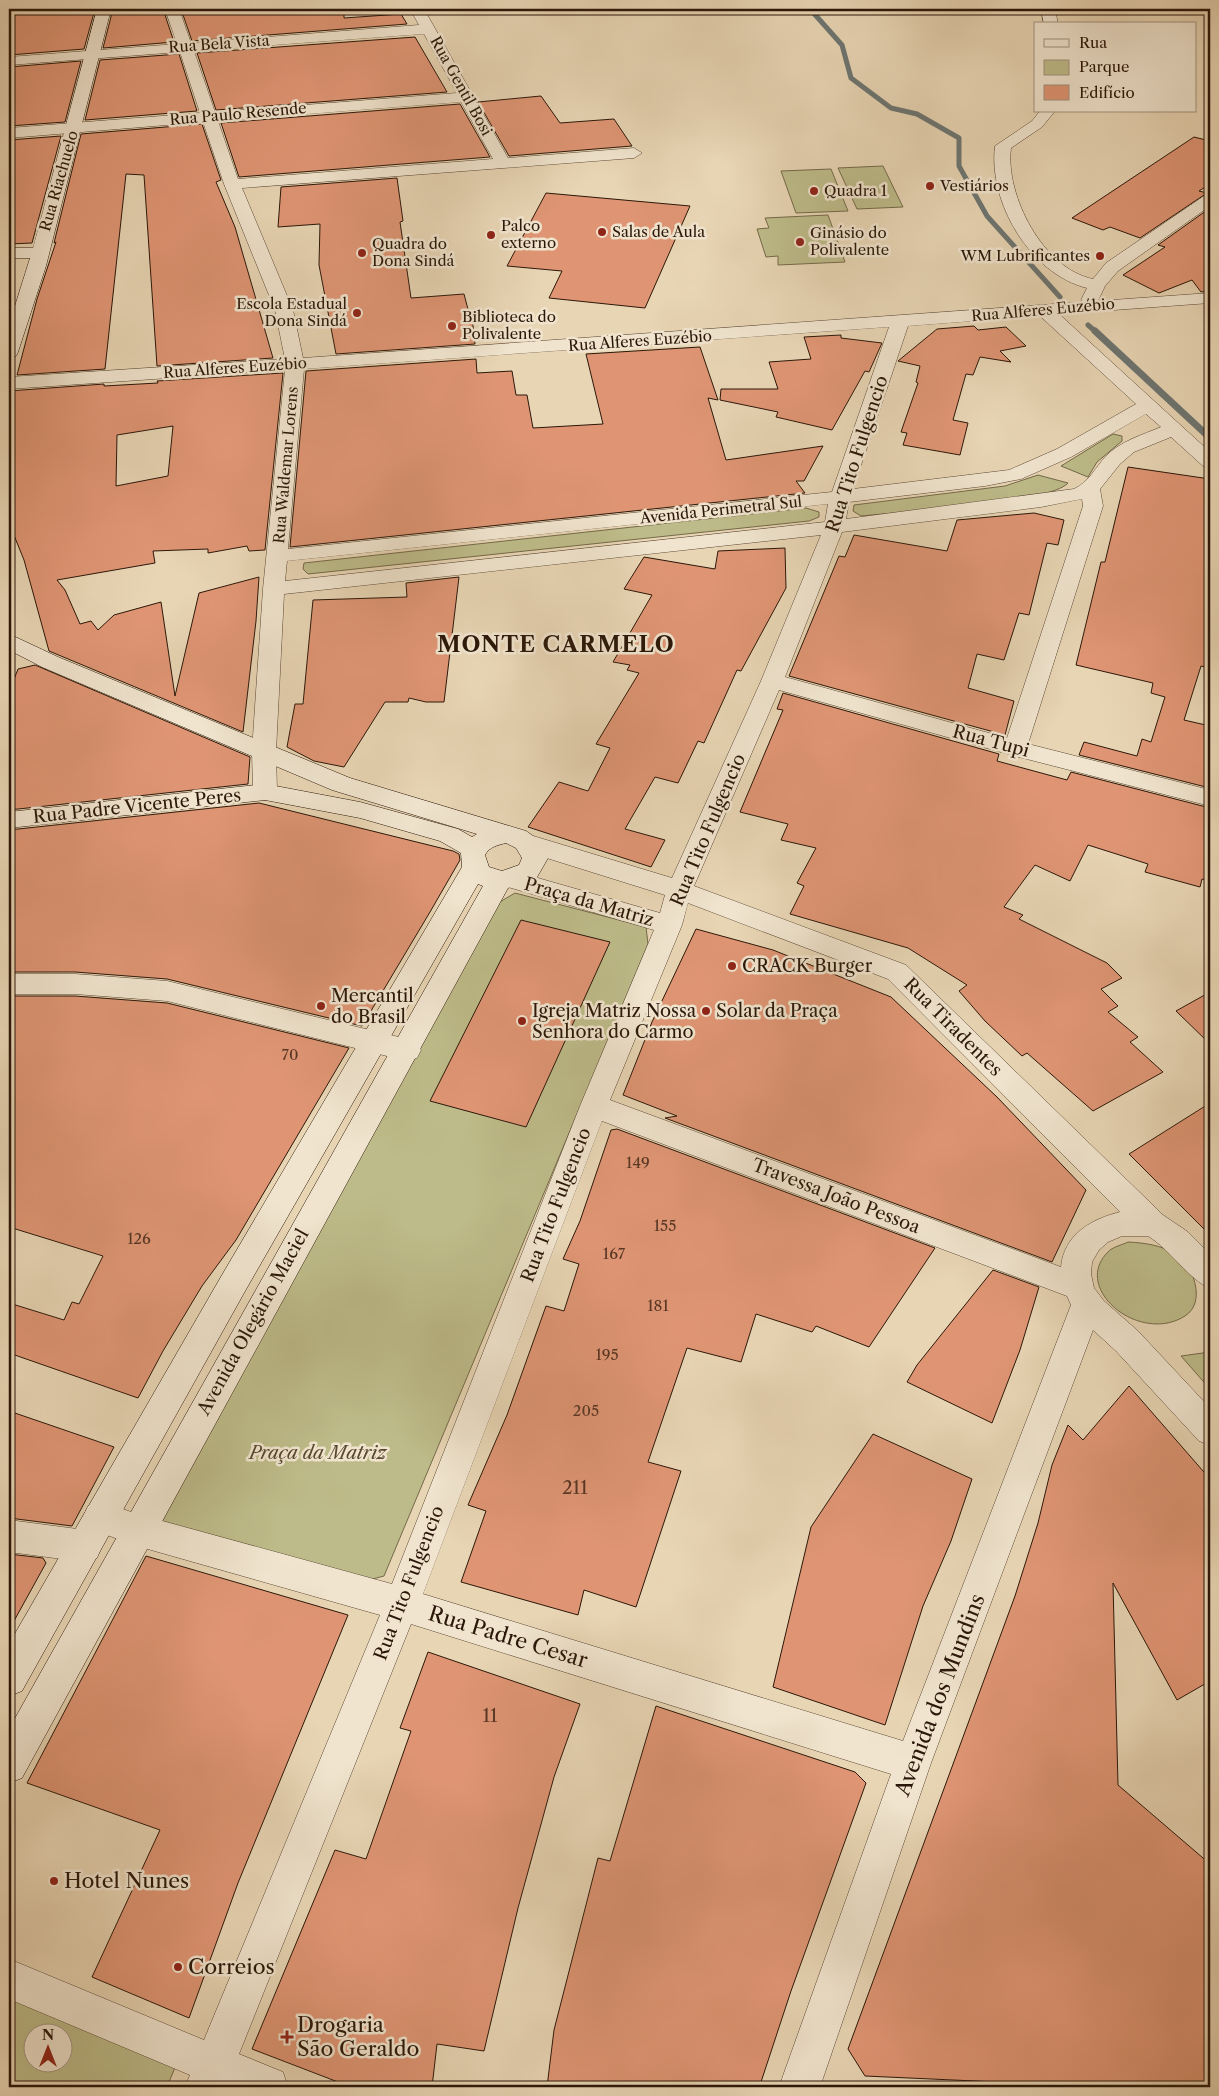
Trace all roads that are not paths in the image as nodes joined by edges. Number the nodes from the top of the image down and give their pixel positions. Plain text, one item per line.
1 (104, 9) edge
2 (172, 9) edge
3 (418, 9) edge
4 (1048, 9) edge
5 (1051, 22) edge
6 (429, 29) junction
7 (184, 46) junction
8 (92, 54) junction
9 (9, 61) edge
10 (468, 97) junction
11 (1047, 112) edge
12 (208, 116) junction
13 (74, 128) junction
14 (9, 133) edge
15 (634, 153) dead end
16 (503, 163) junction
17 (232, 184) junction
18 (1210, 199) edge
19 (9, 253) edge
20 (38, 259) junction
21 (9, 266) edge
22 (1097, 284) junction
23 (1210, 298) edge
24 (1088, 306) junction
25 (1044, 310) junction
26 (900, 322) junction
27 (9, 352) edge
28 (295, 364) junction
29 (9, 383) edge
30 (1148, 405) junction
31 (1174, 429) junction
32 (1210, 462) edge
33 (1036, 466) junction
34 (1090, 489) junction
35 (840, 497) junction
36 (834, 527) junction
37 (278, 556) junction
38 (274, 588) junction
39 (9, 641) edge
40 (772, 681) junction
41 (1015, 748) junction
42 (264, 751) junction
43 (265, 792) junction
44 (1210, 798) edge
45 (9, 820) edge
46 (506, 834) junction
47 (530, 844) junction
48 (489, 869) junction
49 (680, 890) junction
50 (669, 924) junction
51 (9, 984) edge
52 (376, 1041) junction
53 (407, 1050) junction
54 (594, 1106) junction
55 (1152, 1224) junction
56 (1210, 1275) edge
57 (1082, 1296) junction
58 (1210, 1430) edge
59 (137, 1530) junction
60 (93, 1532) junction
61 (9, 1536) edge
62 (402, 1604) junction
63 (9, 1678) edge
64 (913, 1763) junction
65 (9, 1765) edge
66 (9, 1979) edge
67 (210, 2076) edge
68 (268, 2087) edge
69 (800, 2087) edge

1 - 8 street, Rua Riachuelo
2 - 7 street, Rua Waldemar Lorens
3 - 6 street, Rua Gentil Bosi
4 - 5 street
6 - 7 street, Rua Bela Vista
6 - 10 street, Rua Gentil Bosi
7 - 8 street, Rua Bela Vista
7 - 12 street, Rua Waldemar Lorens
8 - 9 street, Rua Bela Vista
8 - 13 street, Rua Riachuelo
10 - 12 street, Rua Paulo Resende
10 - 16 street, Rua Gentil Bosi
11 - 22 street
12 - 13 street, Rua Paulo Resende
12 - 17 street, Rua Waldemar Lorens
13 - 14 street, Rua Paulo Resende
13 - 20 street, Rua Riachuelo
15 - 16 street
16 - 17 street
17 - 28 street, Rua Waldemar Lorens
18 - 22 street
19 - 20 street
20 - 21 street
20 - 27 street, Rua Riachuelo
22 - 24 street
23 - 24 street, Rua Alferes Euzébio
24 - 25 street, Rua Alferes Euzébio
25 - 26 street, Rua Alferes Euzébio
25 - 30 street
26 - 28 street, Rua Alferes Euzébio
26 - 35 street, Rua Tito Fulgencio
28 - 29 street, Rua Alferes Euzébio
28 - 37 street, Rua Waldemar Lorens
30 - 31 street
30 - 33 street, Avenida Perimetral Sul
31 - 32 street
31 - 34 street
33 - 34 street
33 - 35 street, Avenida Perimetral Sul
34 - 36 street, Avenida Perimetral Sul
34 - 41 street
35 - 36 street, Rua Tito Fulgencio
35 - 37 street, Avenida Perimetral Sul
36 - 38 street, Avenida Perimetral Sul
36 - 40 street, Rua Tito Fulgencio
37 - 38 street, Rua Waldemar Lorens
38 - 42 street, Rua Waldemar Lorens
39 - 42 street, Rua Tiradentes
40 - 41 street, Rua Tupi
40 - 49 street, Rua Tito Fulgencio
41 - 44 street, Rua Tupi
42 - 43 street, Rua Waldemar Lorens
42 - 46 street, Rua Tiradentes
43 - 45 street, Rua Padre Vicente Peres
43 - 48 street, Rua Padre Vicente Peres
46 - 47 street, Rua Tiradentes
46 - 48 street
47 - 48 street
47 - 49 street, Rua Tiradentes
48 - 50 street, Praça da Matriz
48 - 52 street, Avenida Olegário Maciel
48 - 53 street, Avenida Olegário Maciel
49 - 50 street, Rua Tito Fulgencio
49 - 55 street, Rua Tiradentes
50 - 54 street, Rua Tito Fulgencio
51 - 52 street
52 - 53 street
52 - 60 street, Avenida Olegário Maciel
53 - 59 street, Avenida Olegário Maciel
54 - 57 street, Travessa João Pessoa
54 - 62 street, Rua Tito Fulgencio
55 - 56 street, Rua Tiradentes
55 - 57 street
57 - 58 street
57 - 64 street, Avenida dos Mundins
59 - 60 street, Rua Padre Cesar
59 - 62 street, Rua Padre Cesar
59 - 65 street, Avenida Olegário Maciel
60 - 61 street, Rua Padre Cesar
60 - 63 street, Avenida Olegário Maciel
62 - 64 street, Rua Padre Cesar
62 - 67 street, Rua Tito Fulgencio
64 - 69 street, Avenida dos Mundins
66 - 67 street
67 - 68 street

